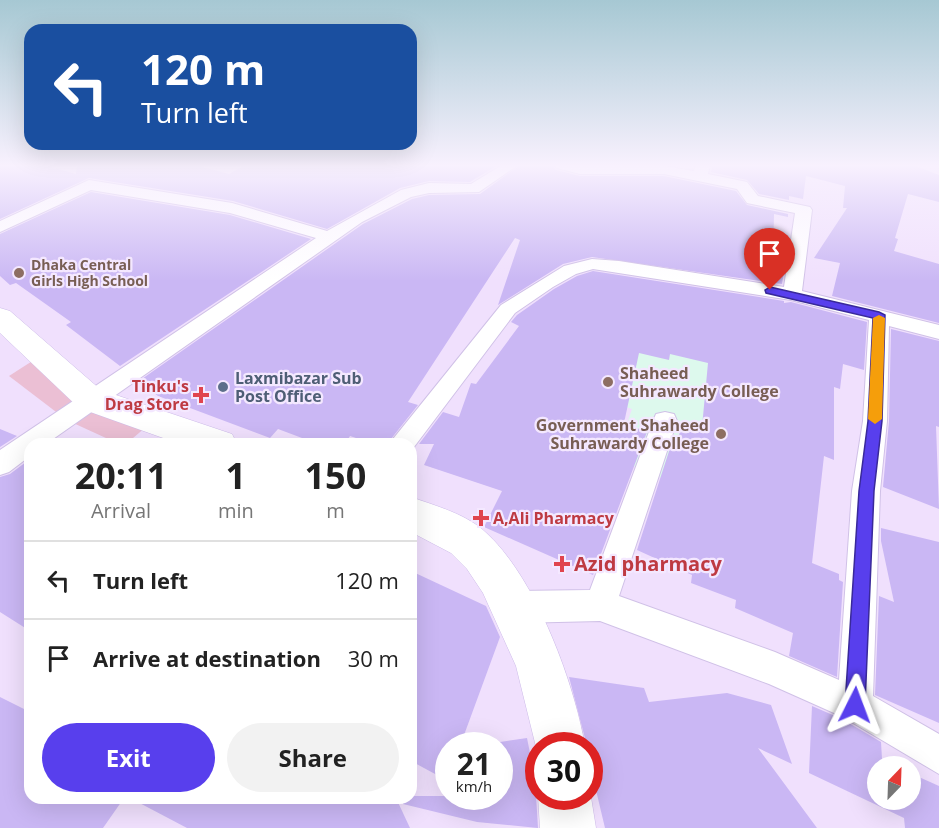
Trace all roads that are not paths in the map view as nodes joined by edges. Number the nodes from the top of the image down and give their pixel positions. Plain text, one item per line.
1 (50, 204) edge
2 (198, 204) edge
3 (386, 204) edge
4 (772, 204) edge
5 (0, 227) edge
6 (331, 237) junction
7 (792, 294) junction
8 (879, 315) junction
9 (0, 317) edge
10 (939, 332) edge
11 (90, 399) junction
12 (665, 421) dead end
13 (36, 438) edge
14 (203, 438) edge
15 (407, 438) edge
16 (24, 447) edge
17 (0, 464) edge
18 (417, 517) edge
19 (600, 605) junction
20 (516, 607) junction
21 (855, 705) junction
22 (559, 732) edge
23 (939, 755) edge
24 (566, 810) edge
25 (568, 828) edge

1 - 5 street
2 - 6 street
3 - 6 street
4 - 7 street
6 - 11 street
7 - 8 street
7 - 15 street
8 - 10 street
8 - 21 street
9 - 11 street
11 - 13 street
11 - 14 street
12 - 19 street
16 - 17 street
18 - 20 street
19 - 20 street
19 - 21 street
20 - 22 street
21 - 23 street
24 - 25 street

